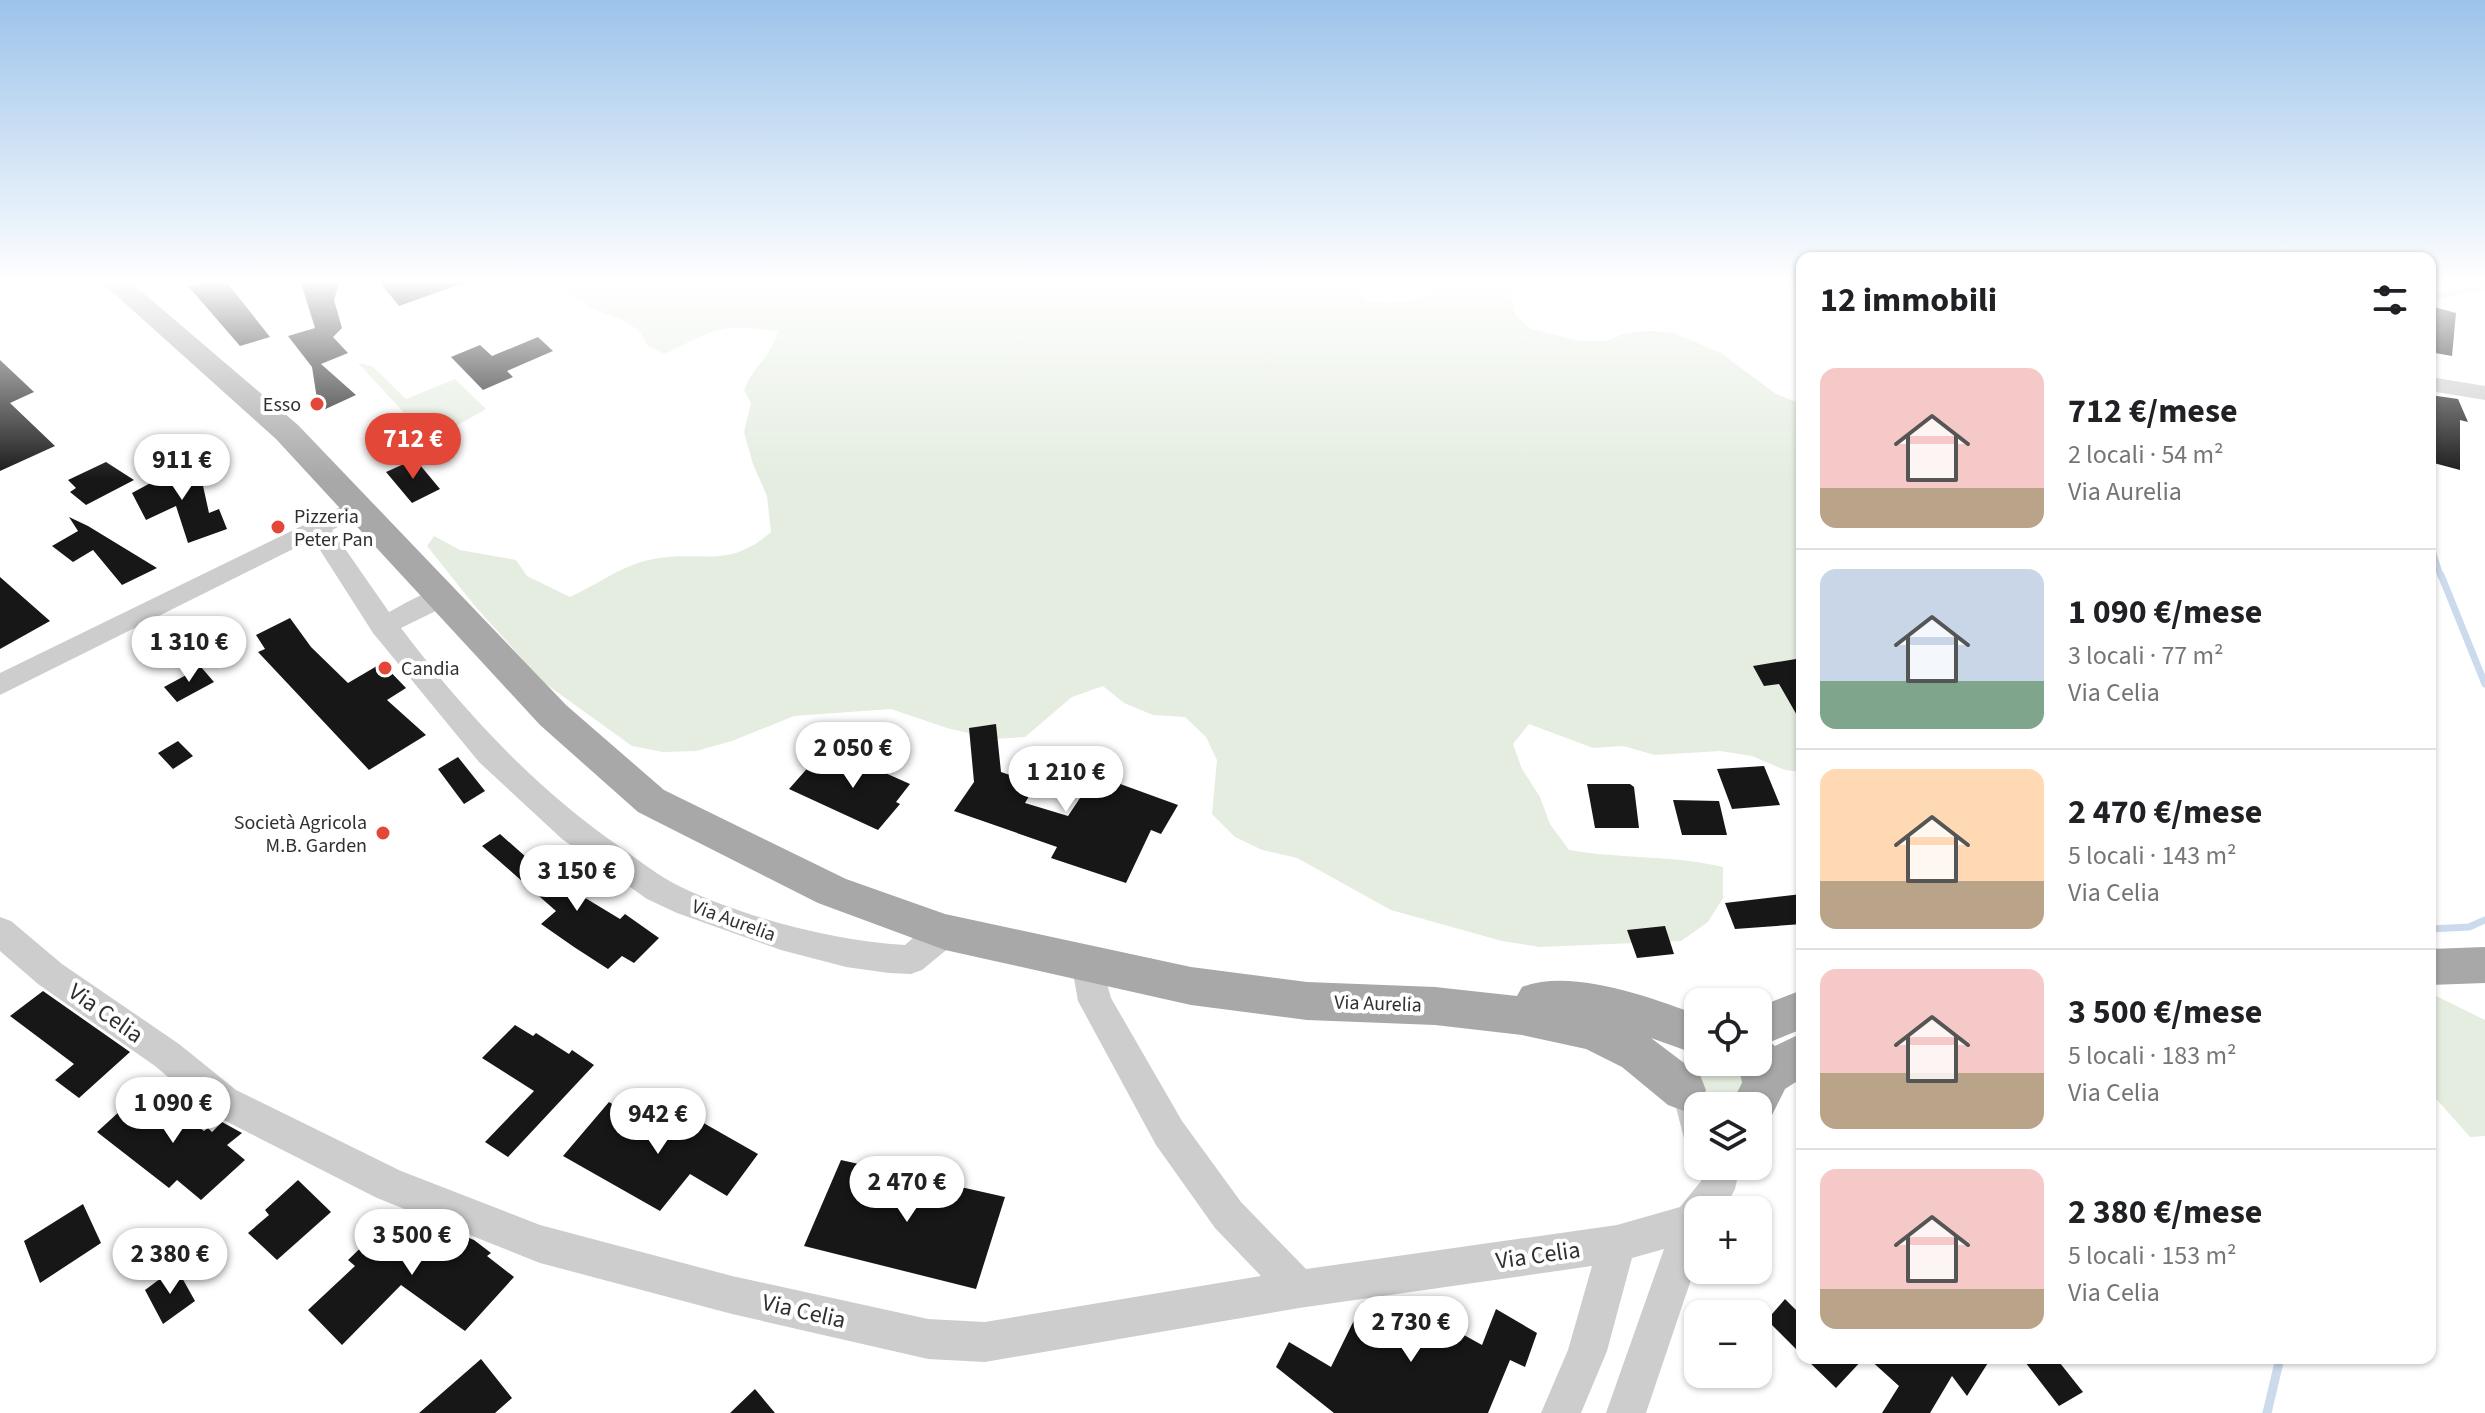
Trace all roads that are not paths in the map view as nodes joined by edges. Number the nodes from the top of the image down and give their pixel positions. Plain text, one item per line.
1 (188, 346) edge
2 (2436, 385) edge
3 (2485, 393) edge
4 (359, 506) junction
5 (318, 528) junction
6 (443, 597) junction
7 (382, 626) junction
8 (0, 685) edge
9 (0, 931) edge
10 (945, 932) junction
11 (1087, 962) junction
12 (2485, 965) edge
13 (2436, 967) edge
14 (1435, 1006) junction
15 (1796, 1011) edge
16 (1772, 1021) edge
17 (1684, 1029) edge
18 (1684, 1039) edge
19 (1796, 1057) edge
20 (1759, 1081) edge
21 (1685, 1092) edge
22 (1684, 1097) edge
23 (1684, 1220) edge
24 (1617, 1244) junction
25 (1684, 1251) edge
26 (1299, 1289) junction
27 (1561, 1413) edge
28 (1626, 1413) edge

1 - 4 main road, Via Aurelia
2 - 3 street
4 - 5 street
4 - 6 main road, Via Aurelia
5 - 7 street, Via Aurelia
5 - 8 street
6 - 7 street
6 - 10 main road, Via Aurelia
7 - 10 street, Via Aurelia
9 - 26 street, Via Celia
10 - 11 main road, Via Aurelia
11 - 14 main road, Via Aurelia
11 - 26 street
12 - 13 main road
14 - 17 main road, Via Aurelia
14 - 22 main road, Via Aurelia
15 - 16 main road
18 - 21 main road
19 - 20 main road
23 - 24 street, Via Celia
24 - 26 street, Via Celia
24 - 27 street
25 - 28 street

